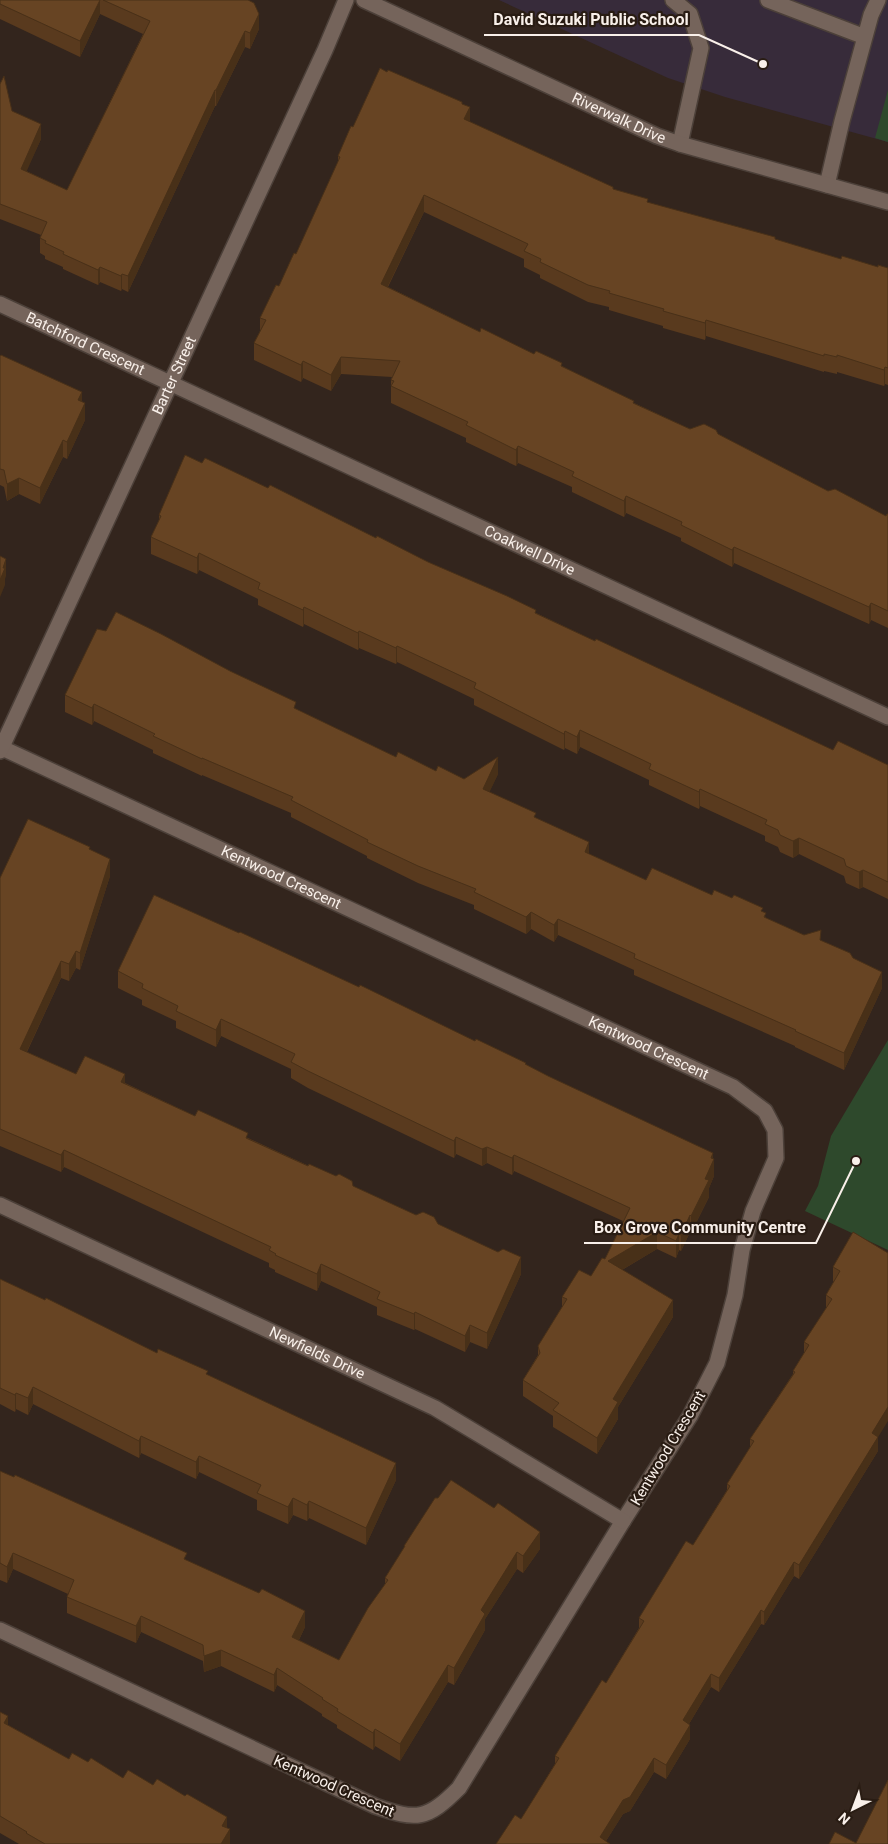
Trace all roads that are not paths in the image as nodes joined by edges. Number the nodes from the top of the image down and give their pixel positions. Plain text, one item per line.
1 (346, 0) edge
2 (364, 0) edge
3 (673, 0) edge
4 (768, 0) edge
5 (878, 0) edge
6 (865, 38) junction
7 (680, 144) junction
8 (827, 185) junction
9 (888, 202) edge
10 (0, 304) edge
11 (170, 383) junction
12 (888, 717) edge
13 (0, 749) edge
14 (0, 1205) edge
15 (623, 1521) junction
16 (0, 1630) edge

1 - 11 street, Barter Street
2 - 7 street, Riverwalk Drive
3 - 7 street
4 - 6 street
5 - 6 street
6 - 8 street
7 - 8 street, Riverwalk Drive
8 - 9 street, Riverwalk Drive
10 - 11 street, Batchford Crescent
11 - 12 street, Coakwell Drive
11 - 13 street, Barter Street
13 - 15 street, Kentwood Crescent
14 - 15 street, Newfields Drive
15 - 16 street, Kentwood Crescent

